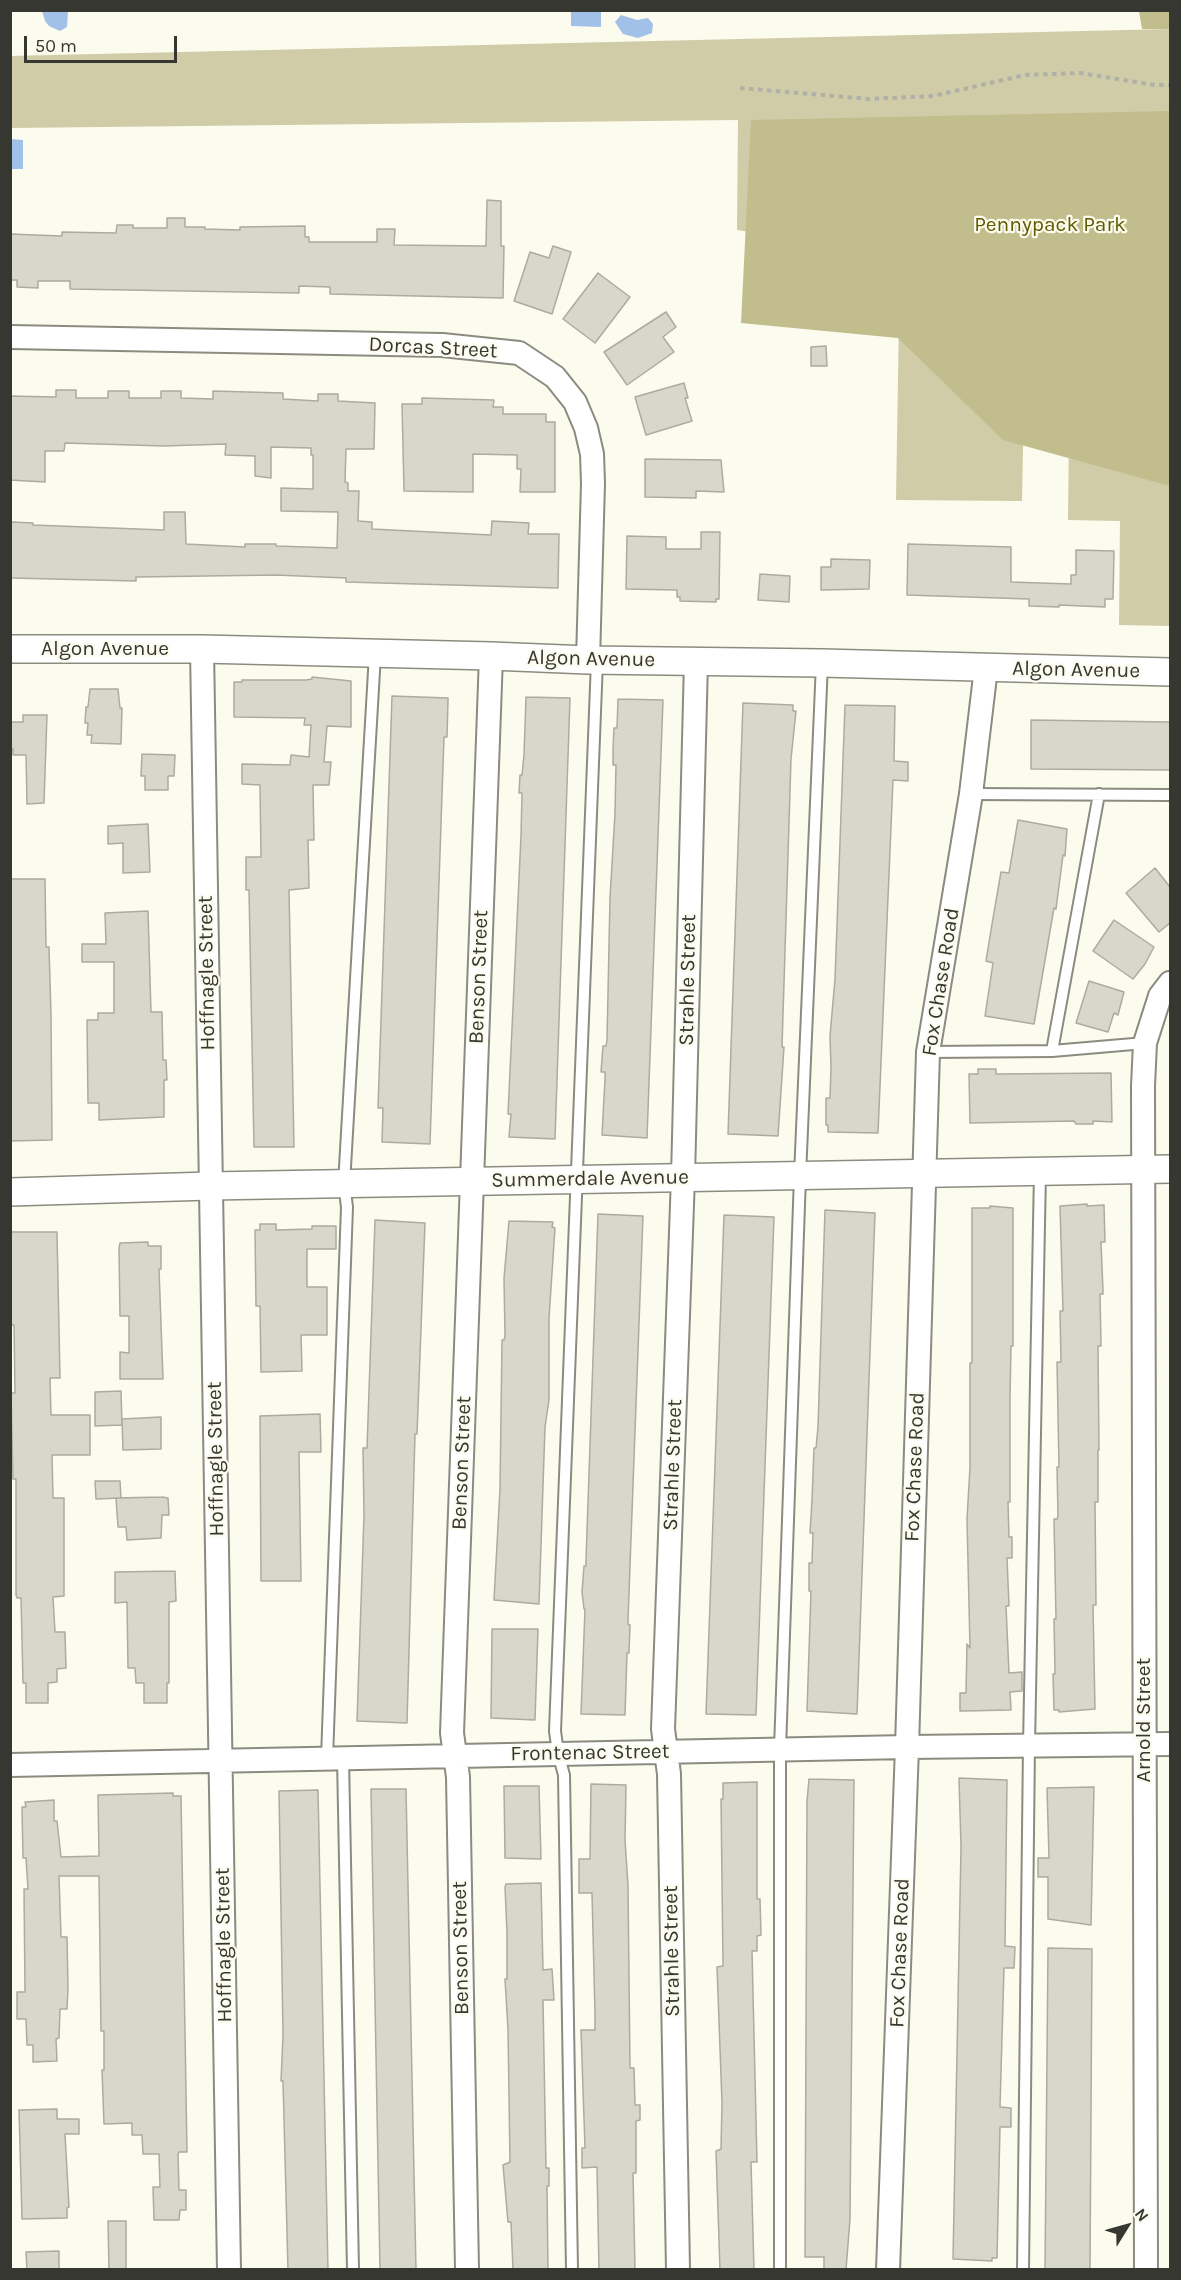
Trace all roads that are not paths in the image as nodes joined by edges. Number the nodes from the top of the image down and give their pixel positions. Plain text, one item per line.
1 (10, 337) edge
2 (10, 649) edge
3 (202, 649) junction
4 (375, 654) junction
5 (491, 656) junction
6 (592, 660) junction
7 (696, 661) junction
8 (822, 663) junction
9 (986, 668) junction
10 (1170, 672) edge
11 (971, 794) junction
12 (1099, 794) junction
13 (1170, 795) edge
14 (1170, 983) edge
15 (1145, 1043) junction
16 (1052, 1051) junction
17 (928, 1052) junction
18 (1157, 1169) edge
19 (1040, 1171) junction
20 (924, 1172) junction
21 (800, 1176) junction
22 (683, 1177) junction
23 (576, 1180) junction
24 (472, 1181) junction
25 (344, 1184) junction
26 (210, 1186) junction
27 (10, 1192) edge
28 (1144, 1744) junction
29 (1170, 1744) edge
30 (1029, 1745) junction
31 (908, 1747) junction
32 (780, 1749) junction
33 (665, 1751) junction
34 (558, 1753) junction
35 (455, 1756) junction
36 (335, 1758) junction
37 (221, 1761) junction
38 (10, 1765) edge
39 (229, 2270) edge
40 (353, 2270) edge
41 (467, 2270) edge
42 (572, 2270) edge
43 (678, 2270) edge
44 (780, 2270) edge
45 (888, 2270) edge
46 (1023, 2270) edge
47 (1146, 2270) edge

1 - 6 street, Dorcas Street
2 - 3 street, Algon Avenue
3 - 4 street, Algon Avenue
3 - 26 street, Hoffnagle Street
4 - 5 street, Algon Avenue
4 - 25 lane
5 - 6 street, Algon Avenue
5 - 24 street, Benson Street
6 - 7 street, Algon Avenue
6 - 23 lane
7 - 8 street, Algon Avenue
7 - 22 street, Strahle Street
8 - 9 street, Algon Avenue
8 - 21 lane
9 - 10 street, Algon Avenue
9 - 11 street, Fox Chase Road
11 - 12 lane
11 - 17 street, Fox Chase Road
12 - 13 lane
12 - 16 lane
14 - 15 street, Arnold Street
15 - 16 lane
15 - 18 street, Arnold Street
16 - 17 lane
17 - 20 street, Fox Chase Road
18 - 19 street, Summerdale Avenue
18 - 28 street, Arnold Street
19 - 20 street, Summerdale Avenue
19 - 30 lane
20 - 21 street, Summerdale Avenue
20 - 31 street, Fox Chase Road
21 - 22 street, Summerdale Avenue
21 - 32 lane
22 - 23 street, Summerdale Avenue
22 - 33 street, Strahle Street
23 - 24 street, Summerdale Avenue
23 - 34 lane
24 - 25 street, Summerdale Avenue
24 - 35 street, Benson Street
25 - 26 street, Summerdale Avenue
25 - 36 lane
26 - 27 street, Summerdale Avenue
26 - 37 street, Hoffnagle Street
28 - 29 street, Frontenac Street
28 - 30 street, Frontenac Street
28 - 47 street, Arnold Street
30 - 31 street, Frontenac Street
30 - 46 lane
31 - 32 street, Frontenac Street
31 - 45 street, Fox Chase Road
32 - 33 street, Frontenac Street
32 - 44 lane
33 - 34 street, Frontenac Street
33 - 43 street, Strahle Street
34 - 35 street, Frontenac Street
34 - 42 lane
35 - 36 street, Frontenac Street
35 - 41 street, Benson Street
36 - 37 street, Frontenac Street
36 - 40 lane
37 - 38 street, Frontenac Street
37 - 39 street, Hoffnagle Street

